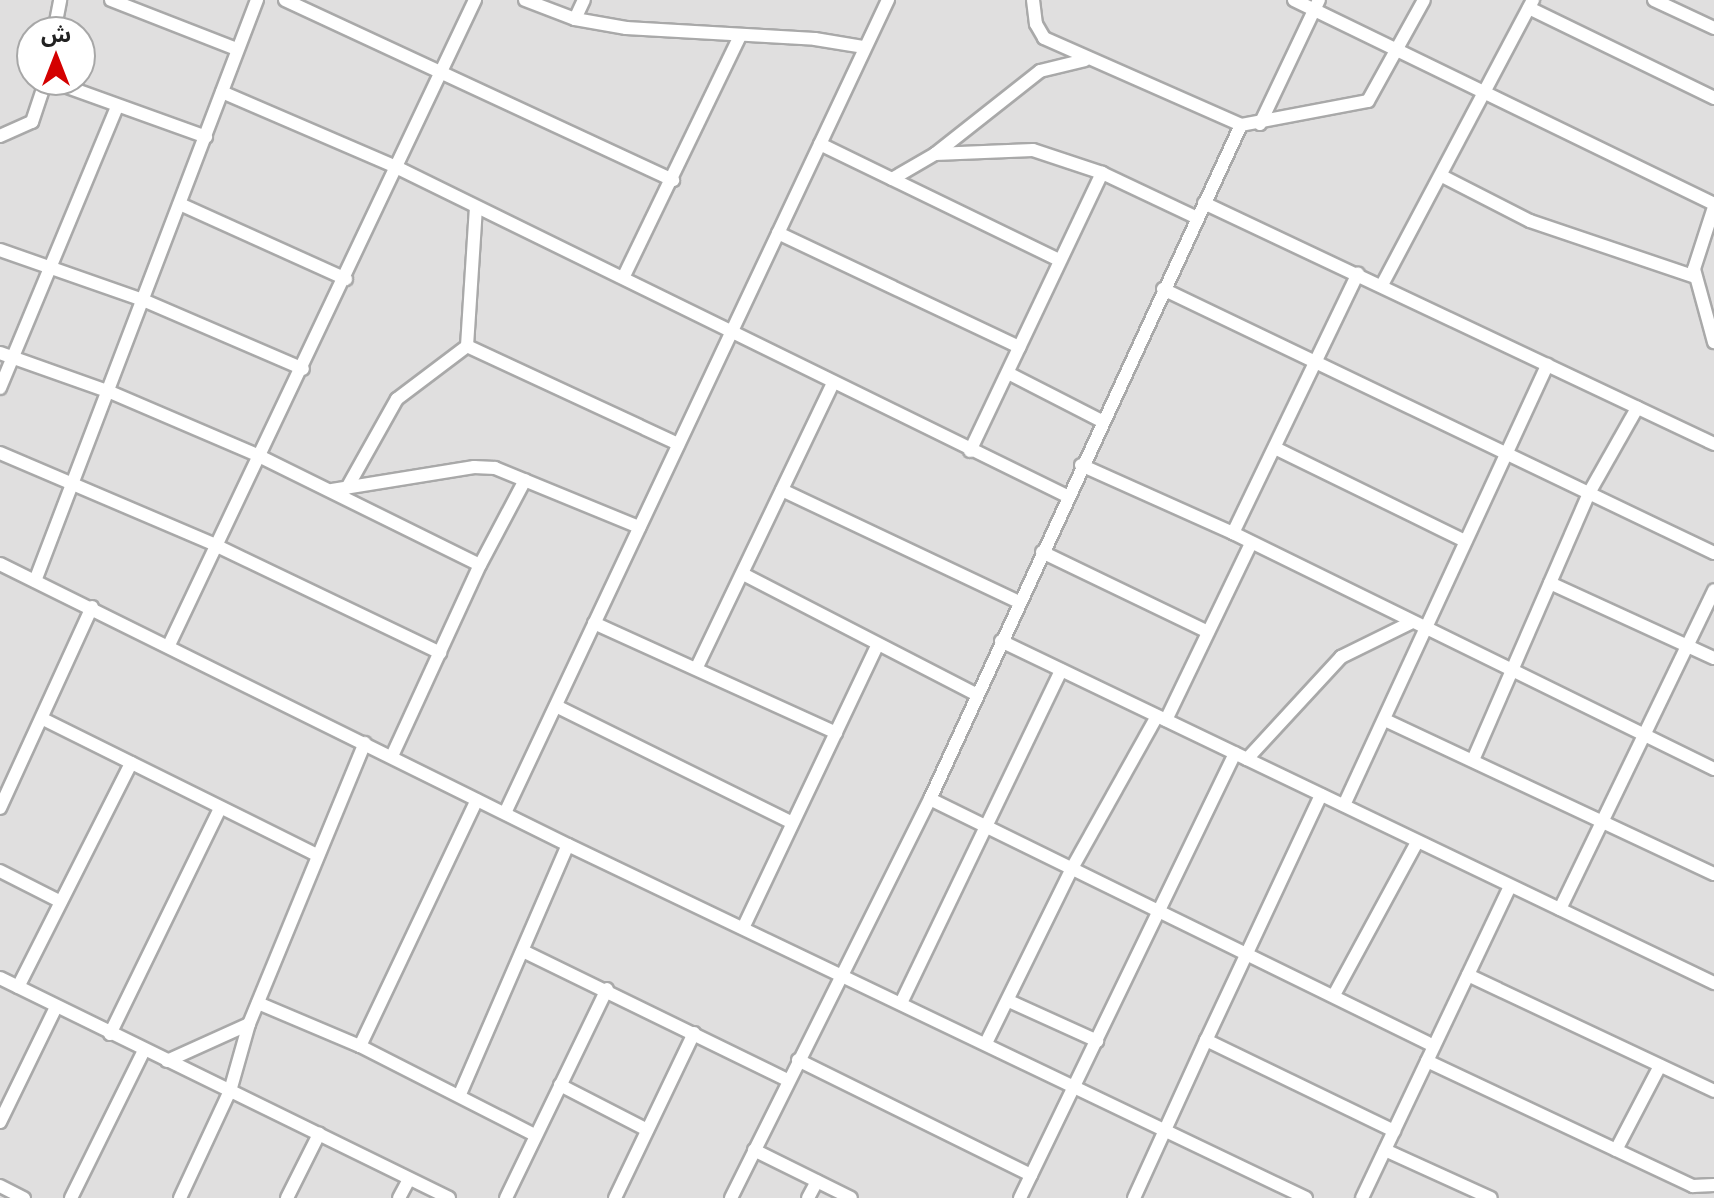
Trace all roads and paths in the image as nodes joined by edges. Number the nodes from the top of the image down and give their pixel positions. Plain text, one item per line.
1 (111, 0) edge
2 (257, 0) edge
3 (285, 0) edge
4 (475, 0) edge
5 (525, 0) edge
6 (584, 0) edge
7 (888, 0) edge
8 (1033, 0) edge
9 (1294, 0) edge
10 (1424, 0) edge
11 (1654, 0) edge
12 (1317, 4) edge
13 (1531, 4) edge
14 (148, 6) edge
15 (575, 19) junction
16 (1714, 28) edge
17 (740, 36) junction
18 (864, 47) junction
19 (237, 49) junction
20 (1398, 53) junction
21 (1085, 60) junction
22 (442, 72) junction
23 (222, 92) junction
24 (1486, 94) junction
25 (41, 96) edge
26 (88, 96) edge
27 (1714, 98) edge
28 (117, 107) junction
29 (1260, 124) junction
30 (1241, 125) junction
31 (0, 136) edge
32 (206, 137) junction
33 (820, 144) junction
34 (935, 154) junction
35 (396, 167) junction
36 (1102, 173) junction
37 (1442, 176) junction
38 (892, 179) junction
39 (673, 180) junction
40 (1204, 203) junction
41 (182, 205) junction
42 (1714, 206) edge
43 (476, 207) junction
44 (1197, 218) junction
45 (778, 233) junction
46 (0, 250) edge
47 (1059, 260) junction
48 (49, 269) junction
49 (1358, 273) junction
50 (624, 276) junction
51 (1695, 277) junction
52 (346, 279) junction
53 (1382, 285) junction
54 (1163, 289) junction
55 (143, 300) junction
56 (731, 333) junction
57 (1714, 342) edge
58 (467, 346) junction
59 (1019, 347) junction
60 (6, 355) edge
61 (1319, 360) junction
62 (1547, 365) junction
63 (303, 369) junction
64 (1008, 373) junction
65 (833, 383) junction
66 (0, 388) edge
67 (110, 392) junction
68 (1637, 408) junction
69 (1102, 421) junction
70 (678, 444) junction
71 (1714, 444) edge
72 (1277, 449) junction
73 (970, 451) junction
74 (0, 453) edge
75 (1506, 454) junction
76 (259, 456) junction
77 (1081, 465) junction
78 (525, 480) junction
79 (76, 483) junction
80 (347, 488) junction
81 (332, 490) junction
82 (782, 490) junction
83 (1589, 493) junction
84 (1067, 496) junction
85 (639, 527) junction
86 (1233, 533) junction
87 (1465, 541) junction
88 (1251, 543) junction
89 (213, 544) junction
90 (1042, 552) junction
91 (1714, 553) edge
92 (0, 564) edge
93 (480, 565) junction
94 (743, 574) junction
95 (35, 581) junction
96 (1550, 583) junction
97 (1714, 590) edge
98 (1019, 602) junction
99 (92, 607) junction
100 (594, 623) junction
101 (1410, 623) junction
102 (1425, 630) junction
103 (1208, 632) junction
104 (1001, 641) junction
105 (169, 645) junction
106 (1689, 645) junction
107 (877, 646) junction
108 (440, 653) junction
109 (1714, 658) edge
110 (697, 667) junction
111 (1061, 670) junction
112 (1512, 671) junction
113 (977, 695) junction
114 (556, 706) junction
115 (1161, 718) junction
116 (43, 719) junction
117 (1385, 720) junction
118 (836, 733) junction
119 (1644, 735) junction
120 (365, 743) junction
121 (392, 756) junction
122 (1241, 756) junction
123 (1473, 760) junction
124 (131, 763) junction
125 (1714, 769) edge
126 (1321, 795) junction
127 (930, 799) junction
128 (477, 800) junction
129 (1344, 805) junction
130 (0, 808) edge
131 (220, 808) junction
132 (505, 813) junction
133 (1603, 819) junction
134 (791, 822) junction
135 (985, 830) junction
136 (1417, 842) junction
137 (568, 845) junction
138 (317, 855) junction
139 (1071, 870) junction
140 (0, 871) edge
141 (1714, 874) edge
142 (1510, 887) junction
143 (61, 902) junction
144 (1560, 909) junction
145 (1160, 911) junction
146 (744, 926) junction
147 (523, 951) junction
148 (1245, 954) junction
149 (842, 973) junction
150 (1468, 975) junction
151 (0, 978) edge
152 (1714, 983) edge
153 (18, 987) junction
154 (607, 989) junction
155 (1334, 995) junction
156 (902, 1001) junction
157 (1009, 1001) junction
158 (258, 1003) junction
159 (56, 1007) junction
160 (249, 1024) junction
161 (694, 1033) junction
162 (110, 1034) junction
163 (1206, 1040) junction
164 (1097, 1041) junction
165 (986, 1043) junction
166 (360, 1046) junction
167 (1434, 1046) junction
168 (144, 1050) junction
169 (798, 1060) junction
170 (167, 1061) junction
171 (1427, 1061) junction
172 (1660, 1066) junction
173 (788, 1080) junction
174 (560, 1085) junction
175 (1076, 1087) junction
176 (230, 1091) junction
177 (1714, 1091) edge
178 (460, 1094) junction
179 (0, 1122) edge
180 (647, 1130) junction
181 (1167, 1131) junction
182 (1394, 1131) junction
183 (319, 1134) junction
184 (535, 1135) junction
185 (754, 1150) junction
186 (1385, 1150) junction
187 (1616, 1150) junction
188 (1031, 1175) junction
189 (409, 1179) junction
190 (817, 1181) junction
191 (1714, 1185) edge
192 (0, 1186) edge
193 (1691, 1192) edge
194 (24, 1198) edge
195 (71, 1198) edge
196 (180, 1198) edge
197 (287, 1198) edge
198 (399, 1198) edge
199 (449, 1198) edge
200 (506, 1198) edge
201 (615, 1198) edge
202 (731, 1198) edge
203 (808, 1198) edge
204 (851, 1198) edge
205 (1020, 1198) edge
206 (1134, 1198) edge
207 (1306, 1198) edge
208 (1362, 1198) edge
209 (1491, 1198) edge

1 - 14 street
2 - 19 street
3 - 22 street
4 - 22 street
5 - 15 street
6 - 15 street
7 - 18 street
8 - 21 street
9 - 12 street
10 - 20 street
11 - 16 street
12 - 20 street
12 - 29 street
13 - 24 street
13 - 27 street
14 - 19 street
15 - 17 street
17 - 18 street
17 - 39 street
18 - 33 street
19 - 23 street
20 - 24 street
20 - 29 street
21 - 30 street
21 - 34 street
22 - 35 street
22 - 39 street
23 - 32 street
23 - 35 street
24 - 37 street
24 - 42 street
25 - 31 street
26 - 28 street
28 - 32 street
28 - 48 street
29 - 30 street
30 - 40 street
32 - 41 street
33 - 38 street
33 - 45 street
34 - 36 street
34 - 38 street
35 - 43 street
35 - 52 street
36 - 44 street
36 - 47 street
37 - 51 street
37 - 53 street
38 - 47 street
39 - 50 street
40 - 44 street
40 - 49 street
41 - 52 street
41 - 55 street
42 - 51 street
43 - 50 street
43 - 58 street
44 - 54 street
45 - 56 street
45 - 59 street
46 - 48 street
47 - 59 street
48 - 55 street
48 - 60 street
49 - 53 street
49 - 61 street
50 - 56 street
51 - 57 street
52 - 63 street
53 - 62 street
54 - 61 street
54 - 69 street
55 - 63 street
55 - 67 street
56 - 65 street
56 - 70 street
58 - 70 street
58 - 80 street
59 - 64 street
60 - 66 street
60 - 67 street
61 - 72 street
61 - 75 street
62 - 68 street
62 - 75 street
63 - 76 street
64 - 69 street
64 - 73 street
65 - 73 street
65 - 82 street
67 - 76 street
67 - 79 street
68 - 71 street
68 - 83 street
69 - 77 street
70 - 85 street
72 - 86 street
72 - 87 street
73 - 84 street
74 - 79 street
75 - 83 street
75 - 87 street
76 - 81 street
76 - 89 street
77 - 84 street
77 - 86 street
78 - 80 street
78 - 85 street
78 - 93 street
79 - 89 street
79 - 95 street
80 - 81 street
81 - 93 street
82 - 94 street
82 - 98 street
83 - 91 street
83 - 96 street
84 - 90 street
85 - 100 street
86 - 88 street
87 - 102 street
88 - 101 street
88 - 103 street
89 - 105 street
89 - 108 street
90 - 98 street
90 - 103 street
92 - 95 street
93 - 108 street
94 - 107 street
94 - 110 street
95 - 99 street
96 - 106 street
96 - 112 street
97 - 106 street
98 - 104 street
99 - 105 street
99 - 116 street
100 - 110 street
100 - 114 street
101 - 102 street
101 - 122 street
102 - 112 street
102 - 117 street
103 - 115 street
104 - 111 street
104 - 113 street
105 - 120 street
106 - 109 street
106 - 119 street
107 - 113 street
107 - 118 street
108 - 121 street
110 - 118 street
111 - 115 street
111 - 135 street
112 - 119 street
112 - 123 street
113 - 127 street
114 - 132 street
114 - 134 street
115 - 122 street
115 - 139 street
116 - 124 street
116 - 130 street
117 - 123 street
117 - 129 street
118 - 134 street
119 - 125 street
119 - 133 street
120 - 121 street
120 - 138 street
121 - 128 street
122 - 126 street
122 - 145 street
123 - 133 street
124 - 131 street
124 - 143 street
126 - 129 street
126 - 148 street
127 - 135 street
127 - 149 street
128 - 132 street
128 - 166 street
129 - 136 street
131 - 138 street
131 - 162 street
132 - 137 street
133 - 141 street
133 - 144 street
134 - 146 street
135 - 139 street
135 - 156 street
136 - 142 street
136 - 155 street
137 - 146 street
137 - 147 street
138 - 158 street
139 - 145 street
139 - 157 street
140 - 143 street
142 - 144 street
142 - 150 street
143 - 153 street
144 - 152 street
145 - 148 street
145 - 164 street
146 - 149 street
147 - 154 street
147 - 178 street
148 - 155 street
148 - 163 street
149 - 156 street
149 - 169 street
150 - 167 street
150 - 172 street
151 - 153 street
153 - 159 street
154 - 161 street
154 - 174 street
155 - 167 street
156 - 165 street
157 - 164 street
157 - 165 street
158 - 160 street
158 - 166 street
159 - 162 street
159 - 179 street
160 - 170 street
160 - 176 street
161 - 173 street
161 - 180 street
162 - 168 street
163 - 181 street
163 - 182 street
164 - 175 street
165 - 175 street
166 - 178 street
167 - 171 street
168 - 170 street
168 - 195 street
169 - 173 street
169 - 188 street
170 - 176 street
171 - 182 street
171 - 187 street
172 - 177 street
172 - 187 street
173 - 185 street
174 - 180 street
174 - 184 street
175 - 181 street
175 - 188 street
176 - 183 street
176 - 196 street
178 - 184 street
180 - 201 street
181 - 206 street
181 - 207 street
182 - 186 street
183 - 189 street
183 - 197 street
184 - 200 street
185 - 190 street
185 - 202 street
186 - 208 street
186 - 209 street
187 - 193 street
188 - 205 street
189 - 198 street
189 - 199 street
190 - 203 street
190 - 204 street
191 - 193 street
192 - 194 street

